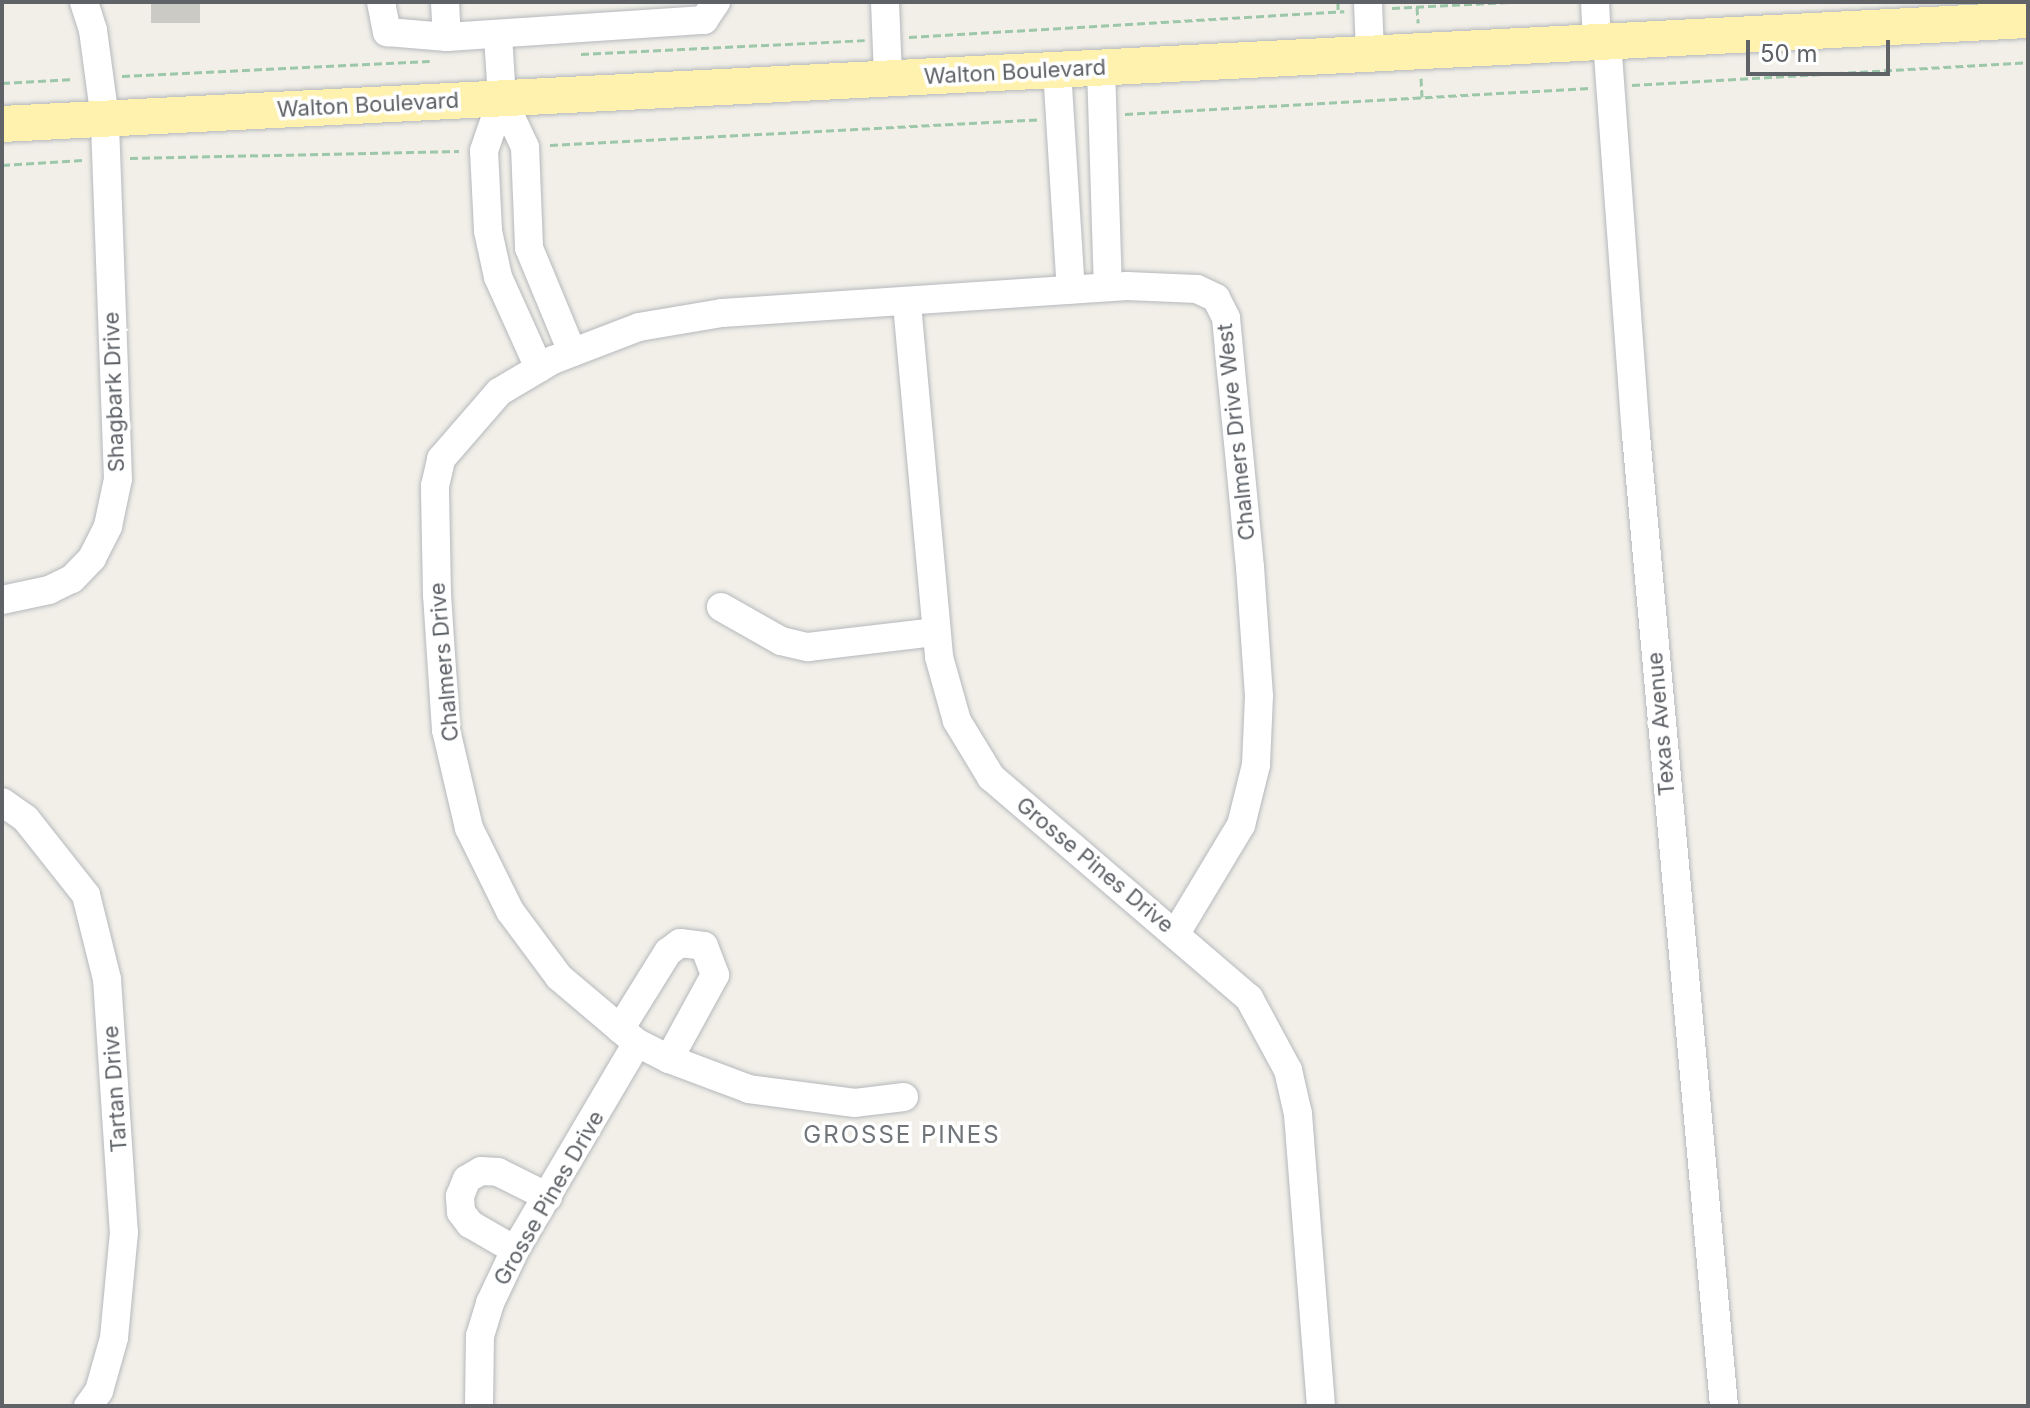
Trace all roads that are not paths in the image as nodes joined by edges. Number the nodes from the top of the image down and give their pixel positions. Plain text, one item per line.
1 (84, 2) edge
2 (381, 2) edge
3 (445, 2) edge
4 (716, 2) edge
5 (885, 2) edge
6 (1595, 2) edge
7 (1368, 6) edge
8 (652, 13) edge
9 (2028, 20) edge
10 (498, 36) junction
11 (1602, 42) junction
12 (442, 49) junction
13 (1370, 55) junction
14 (1101, 68) junction
15 (1057, 70) junction
16 (888, 78) junction
17 (502, 98) junction
18 (105, 119) junction
19 (2, 124) edge
20 (1108, 287) junction
21 (1071, 290) junction
22 (907, 304) junction
23 (555, 360) junction
24 (2, 600) edge
25 (721, 607) dead end
26 (936, 632) junction
27 (2, 802) edge
28 (1176, 933) junction
29 (628, 1036) junction
30 (669, 1059) junction
31 (904, 1097) dead end
32 (548, 1197) junction
33 (515, 1250) junction
34 (88, 1406) edge
35 (479, 1406) edge
36 (1321, 1406) edge
37 (1724, 1406) edge

1 - 18 street, Shagbark Drive
2 - 12 street
3 - 12 street
4 - 8 street
5 - 16 street
6 - 11 street, Texas Avenue
7 - 13 street
8 - 10 street
9 - 11 main road, Walton Boulevard
10 - 12 street
10 - 17 street
11 - 13 main road, Walton Boulevard
11 - 37 street, Texas Avenue
13 - 14 main road, Walton Boulevard
14 - 15 main road, Walton Boulevard
14 - 20 street
15 - 16 main road, Walton Boulevard
15 - 21 street
16 - 17 main road, Walton Boulevard
17 - 18 main road, Walton Boulevard
17 - 23 street
17 - 23 street
18 - 19 main road, Walton Boulevard
18 - 24 street, Shagbark Drive
20 - 21 street, Chalmers Drive West
20 - 28 street, Chalmers Drive West
21 - 22 street, Chalmers Drive West
22 - 23 street, Chalmers Drive West
22 - 26 street, Grosse Pines Drive
23 - 29 street, Chalmers Drive
25 - 26 street
26 - 28 street, Grosse Pines Drive
27 - 34 street, Tartan Drive
28 - 36 street, Grosse Pines Drive
29 - 30 street, Chalmers Drive
29 - 30 street, Grosse Pines Drive
29 - 32 street, Grosse Pines Drive
30 - 31 street, Chalmers Drive
32 - 33 street, Grosse Pines Drive
32 - 33 street
33 - 35 street, Grosse Pines Drive

